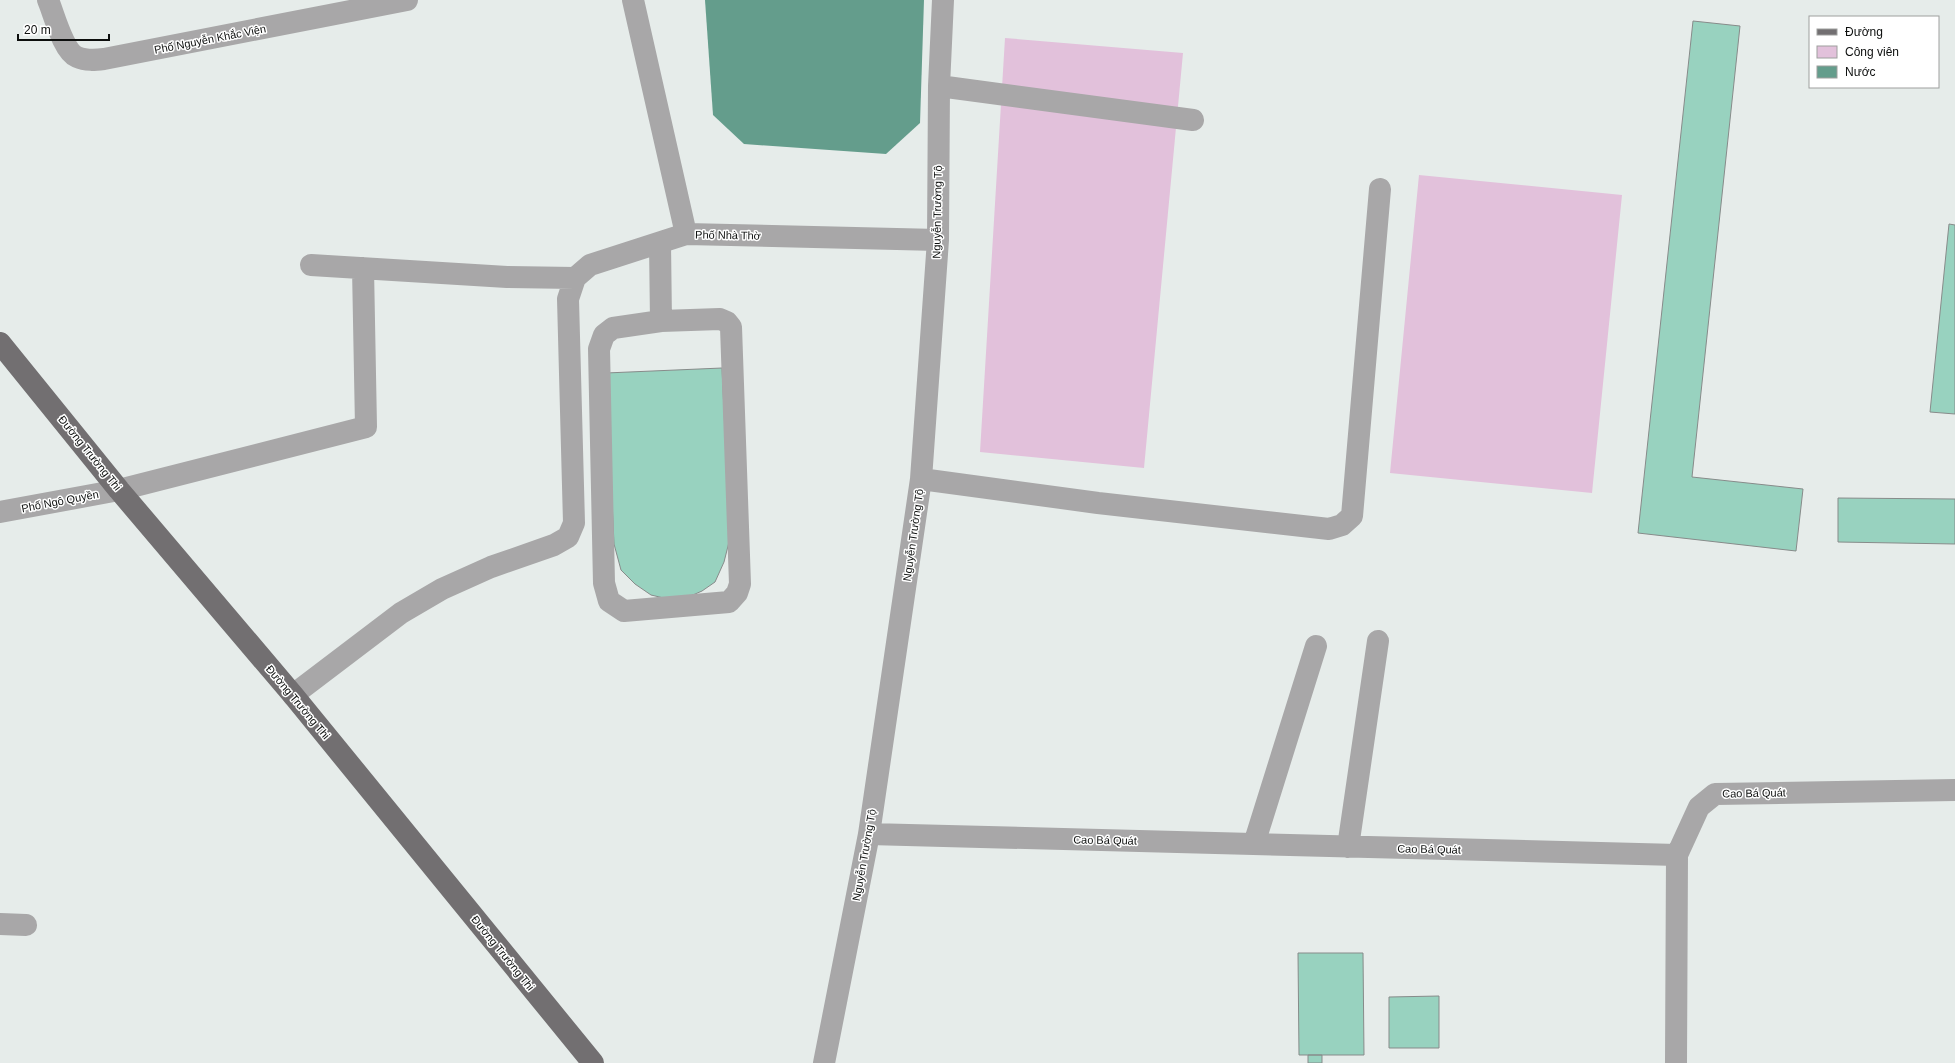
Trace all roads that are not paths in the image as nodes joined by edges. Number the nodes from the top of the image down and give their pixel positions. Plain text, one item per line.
1 (48, 0) edge
2 (407, 0) edge
3 (633, 0) edge
4 (943, 0) edge
5 (939, 86) junction
6 (1193, 120) dead end
7 (1380, 189) dead end
8 (686, 234) junction
9 (938, 240) junction
10 (660, 243) junction
11 (311, 265) dead end
12 (363, 268) junction
13 (575, 278) junction
14 (661, 321) junction
15 (0, 343) edge
16 (921, 479) junction
17 (119, 490) junction
18 (0, 512) edge
19 (1378, 641) dead end
20 (1316, 646) dead end
21 (293, 695) junction
22 (1955, 790) edge
23 (868, 834) junction
24 (1254, 844) junction
25 (1348, 847) junction
26 (1677, 855) junction
27 (0, 924) edge
28 (26, 925) dead end
29 (593, 1063) edge
30 (824, 1063) edge
31 (1676, 1063) edge

1 - 2 street, Phố Nguyễn Khắc Viện
3 - 8 street, Phố Nhà Thờ
4 - 5 street, Nguyễn Trường Tộ
5 - 6 street
5 - 9 street, Nguyễn Trường Tộ
7 - 16 street
8 - 9 street, Phố Nhà Thờ
8 - 10 street
9 - 16 street, Nguyễn Trường Tộ
10 - 13 street
10 - 14 street
11 - 12 street
12 - 13 street
12 - 17 street, Phố Ngô Quyền
13 - 21 street
14 - 14 street
15 - 17 main road, Đường Trường Thi
16 - 23 street, Nguyễn Trường Tộ
17 - 18 street, Phố Ngô Quyền
17 - 21 main road, Đường Trường Thi
19 - 25 street
20 - 24 street
21 - 29 main road, Đường Trường Thi
22 - 26 street, Cao Bá Quát
23 - 24 street, Cao Bá Quát
23 - 30 street, Nguyễn Trường Tộ
24 - 25 street, Cao Bá Quát
25 - 26 street, Cao Bá Quát
26 - 31 street
27 - 28 street

